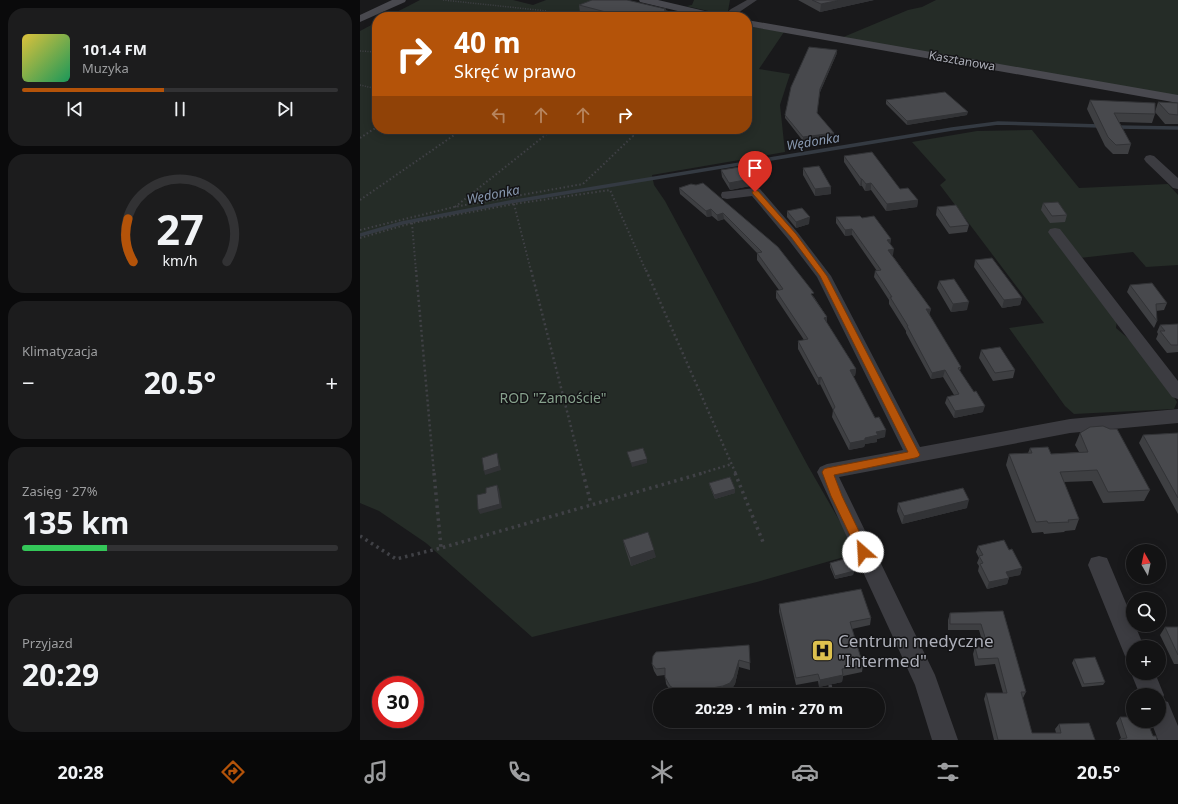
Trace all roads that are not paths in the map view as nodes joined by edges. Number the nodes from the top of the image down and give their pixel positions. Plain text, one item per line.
1 (401, 0) edge
2 (644, 0) edge
3 (754, 0) edge
4 (375, 12) edge
5 (696, 12) edge
6 (733, 12) edge
7 (372, 13) edge
8 (360, 19) edge
9 (752, 24) edge
10 (1178, 99) edge
11 (1150, 159) dead end
12 (1178, 185) edge
13 (727, 195) dead end
14 (1055, 232) dead end
15 (1178, 393) edge
16 (1178, 416) edge
17 (915, 455) junction
18 (1099, 565) dead end
19 (1130, 640) edge
20 (1166, 728) edge
21 (945, 740) edge
22 (1171, 740) edge

1 - 4 street
2 - 5 street
3 - 6 street
7 - 8 street
9 - 10 street, Kasztanowa
11 - 12 street
13 - 17 street
14 - 15 street
16 - 17 street
17 - 21 street
18 - 19 street
20 - 22 street

